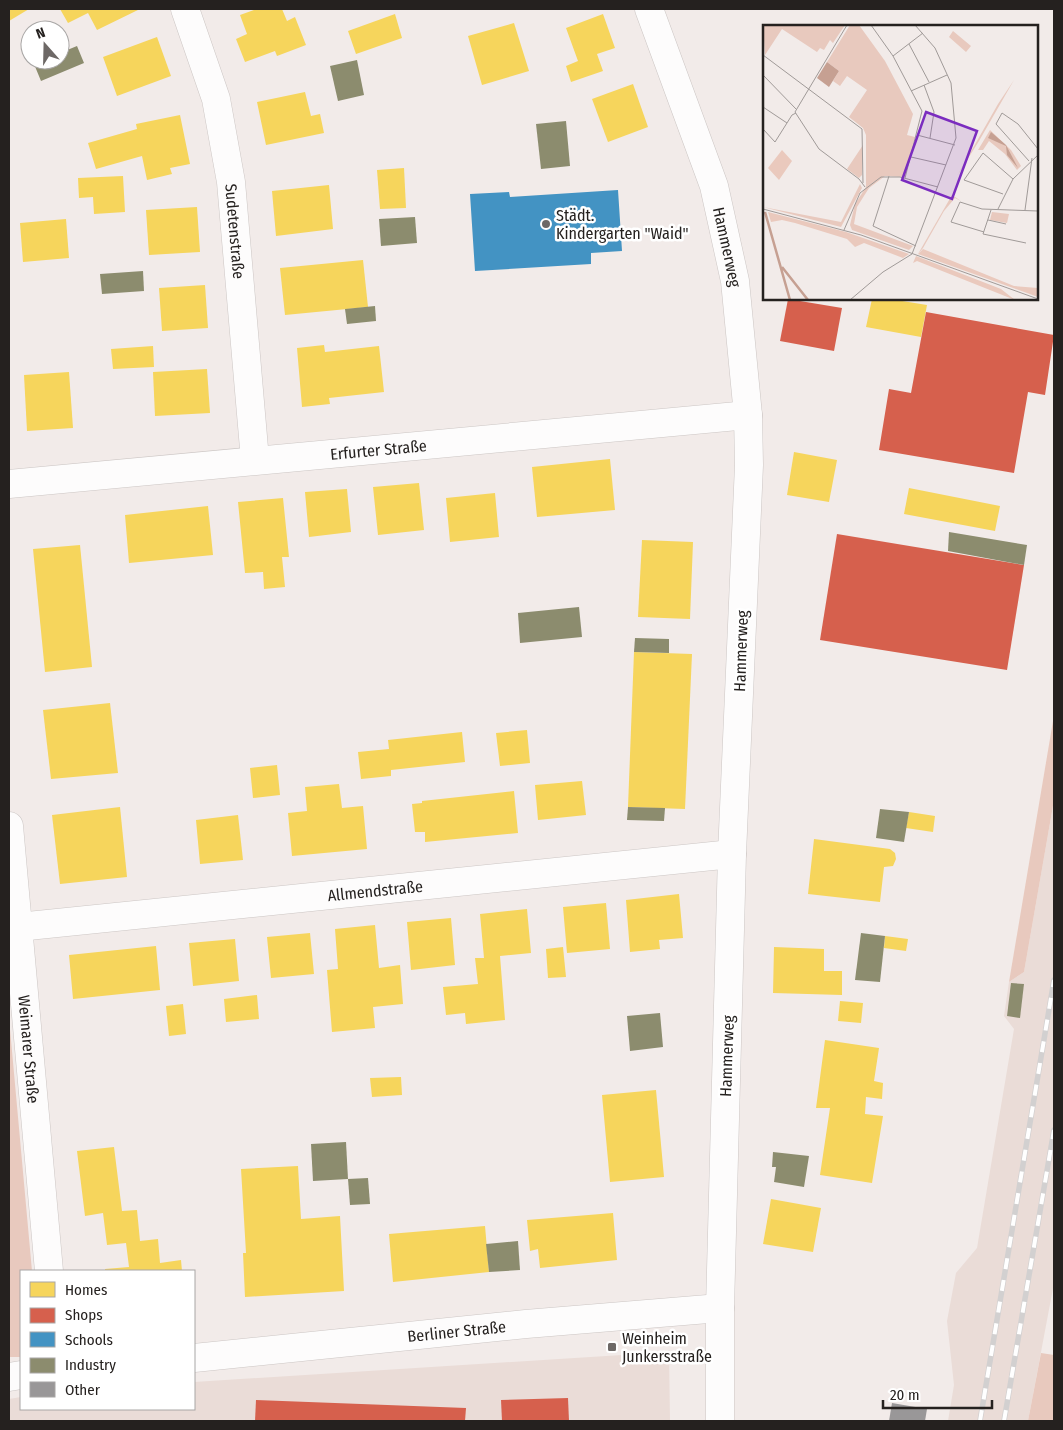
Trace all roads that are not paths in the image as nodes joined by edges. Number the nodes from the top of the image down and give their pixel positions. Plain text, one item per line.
1 (185, 9) edge
2 (649, 9) edge
3 (748, 415) junction
4 (256, 460) junction
5 (9, 484) edge
6 (9, 826) edge
7 (732, 854) junction
8 (18, 927) junction
9 (49, 1270) edge
10 (720, 1308) junction
11 (195, 1358) edge
12 (720, 1421) edge

1 - 4 street, Sudetenstraße
2 - 3 street, Hammerweg
3 - 4 street, Erfurter Straße
3 - 7 street, Hammerweg
4 - 5 street, Erfurter Straße
6 - 8 street, Weimarer Straße
7 - 8 street, Allmendstraße
7 - 10 street, Hammerweg
8 - 9 street, Weimarer Straße
10 - 11 street, Berliner Straße
10 - 12 street, Hammerweg

